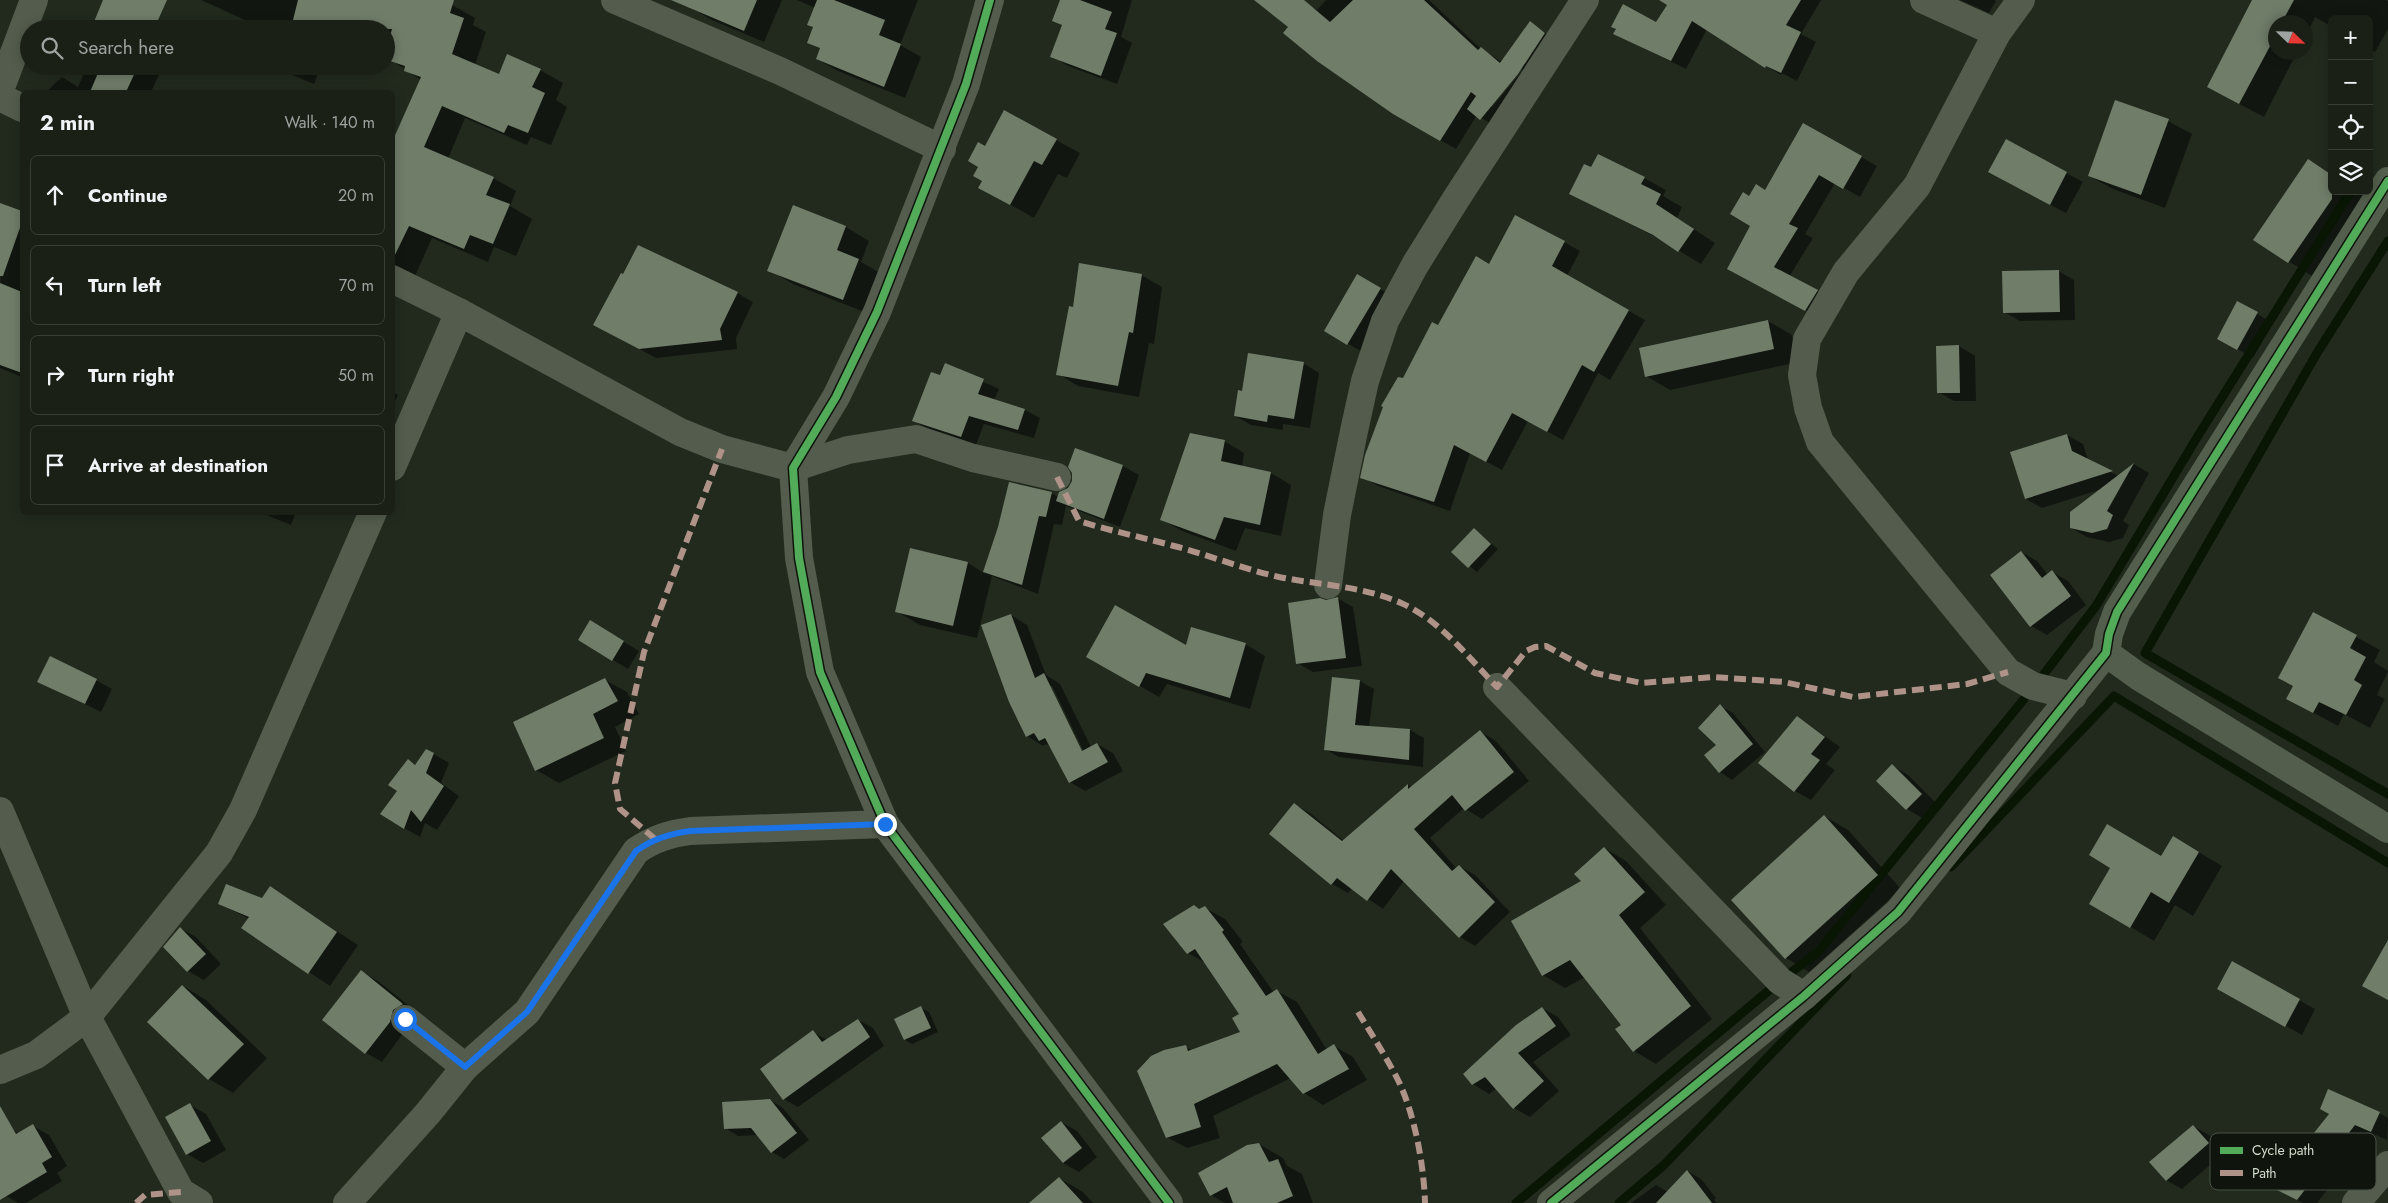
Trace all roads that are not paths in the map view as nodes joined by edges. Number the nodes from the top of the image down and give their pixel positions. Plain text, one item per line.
1 (34, 0) edge
2 (615, 0) edge
3 (990, 0) edge
4 (1585, 0) edge
5 (1924, 0) edge
6 (2021, 0) edge
7 (26, 20) edge
8 (1997, 33) junction
9 (20, 37) edge
10 (0, 90) edge
11 (0, 97) edge
12 (20, 107) edge
13 (942, 149) junction
14 (2388, 181) edge
15 (395, 280) edge
16 (459, 312) junction
17 (395, 460) edge
18 (793, 468) junction
19 (1057, 477) dead end
20 (372, 515) edge
21 (1328, 585) dead end
22 (2106, 653) junction
23 (1497, 687) dead end
24 (2073, 696) junction
25 (0, 811) edge
26 (885, 824) junction
27 (2388, 829) edge
28 (1804, 996) junction
29 (87, 1017) junction
30 (405, 1019) dead end
31 (465, 1067) junction
32 (0, 1070) edge
33 (2388, 1165) edge
34 (2376, 1179) edge
35 (2367, 1190) edge
36 (199, 1203) edge
37 (347, 1203) edge
38 (1169, 1203) edge
39 (1552, 1203) edge
40 (2356, 1203) edge

1 - 7 street
2 - 13 street
3 - 13 street
4 - 21 street
5 - 8 street
6 - 8 street
8 - 24 street
9 - 10 street
11 - 12 street
13 - 18 street
14 - 22 street
15 - 16 street
16 - 17 street
16 - 18 street
18 - 19 street
18 - 26 street
20 - 29 street
22 - 24 street
22 - 27 street
23 - 28 street
24 - 28 street
25 - 29 street
26 - 31 street
26 - 38 street
28 - 39 street
29 - 32 street
29 - 36 street
30 - 31 street
31 - 37 street
33 - 34 street
35 - 40 street

